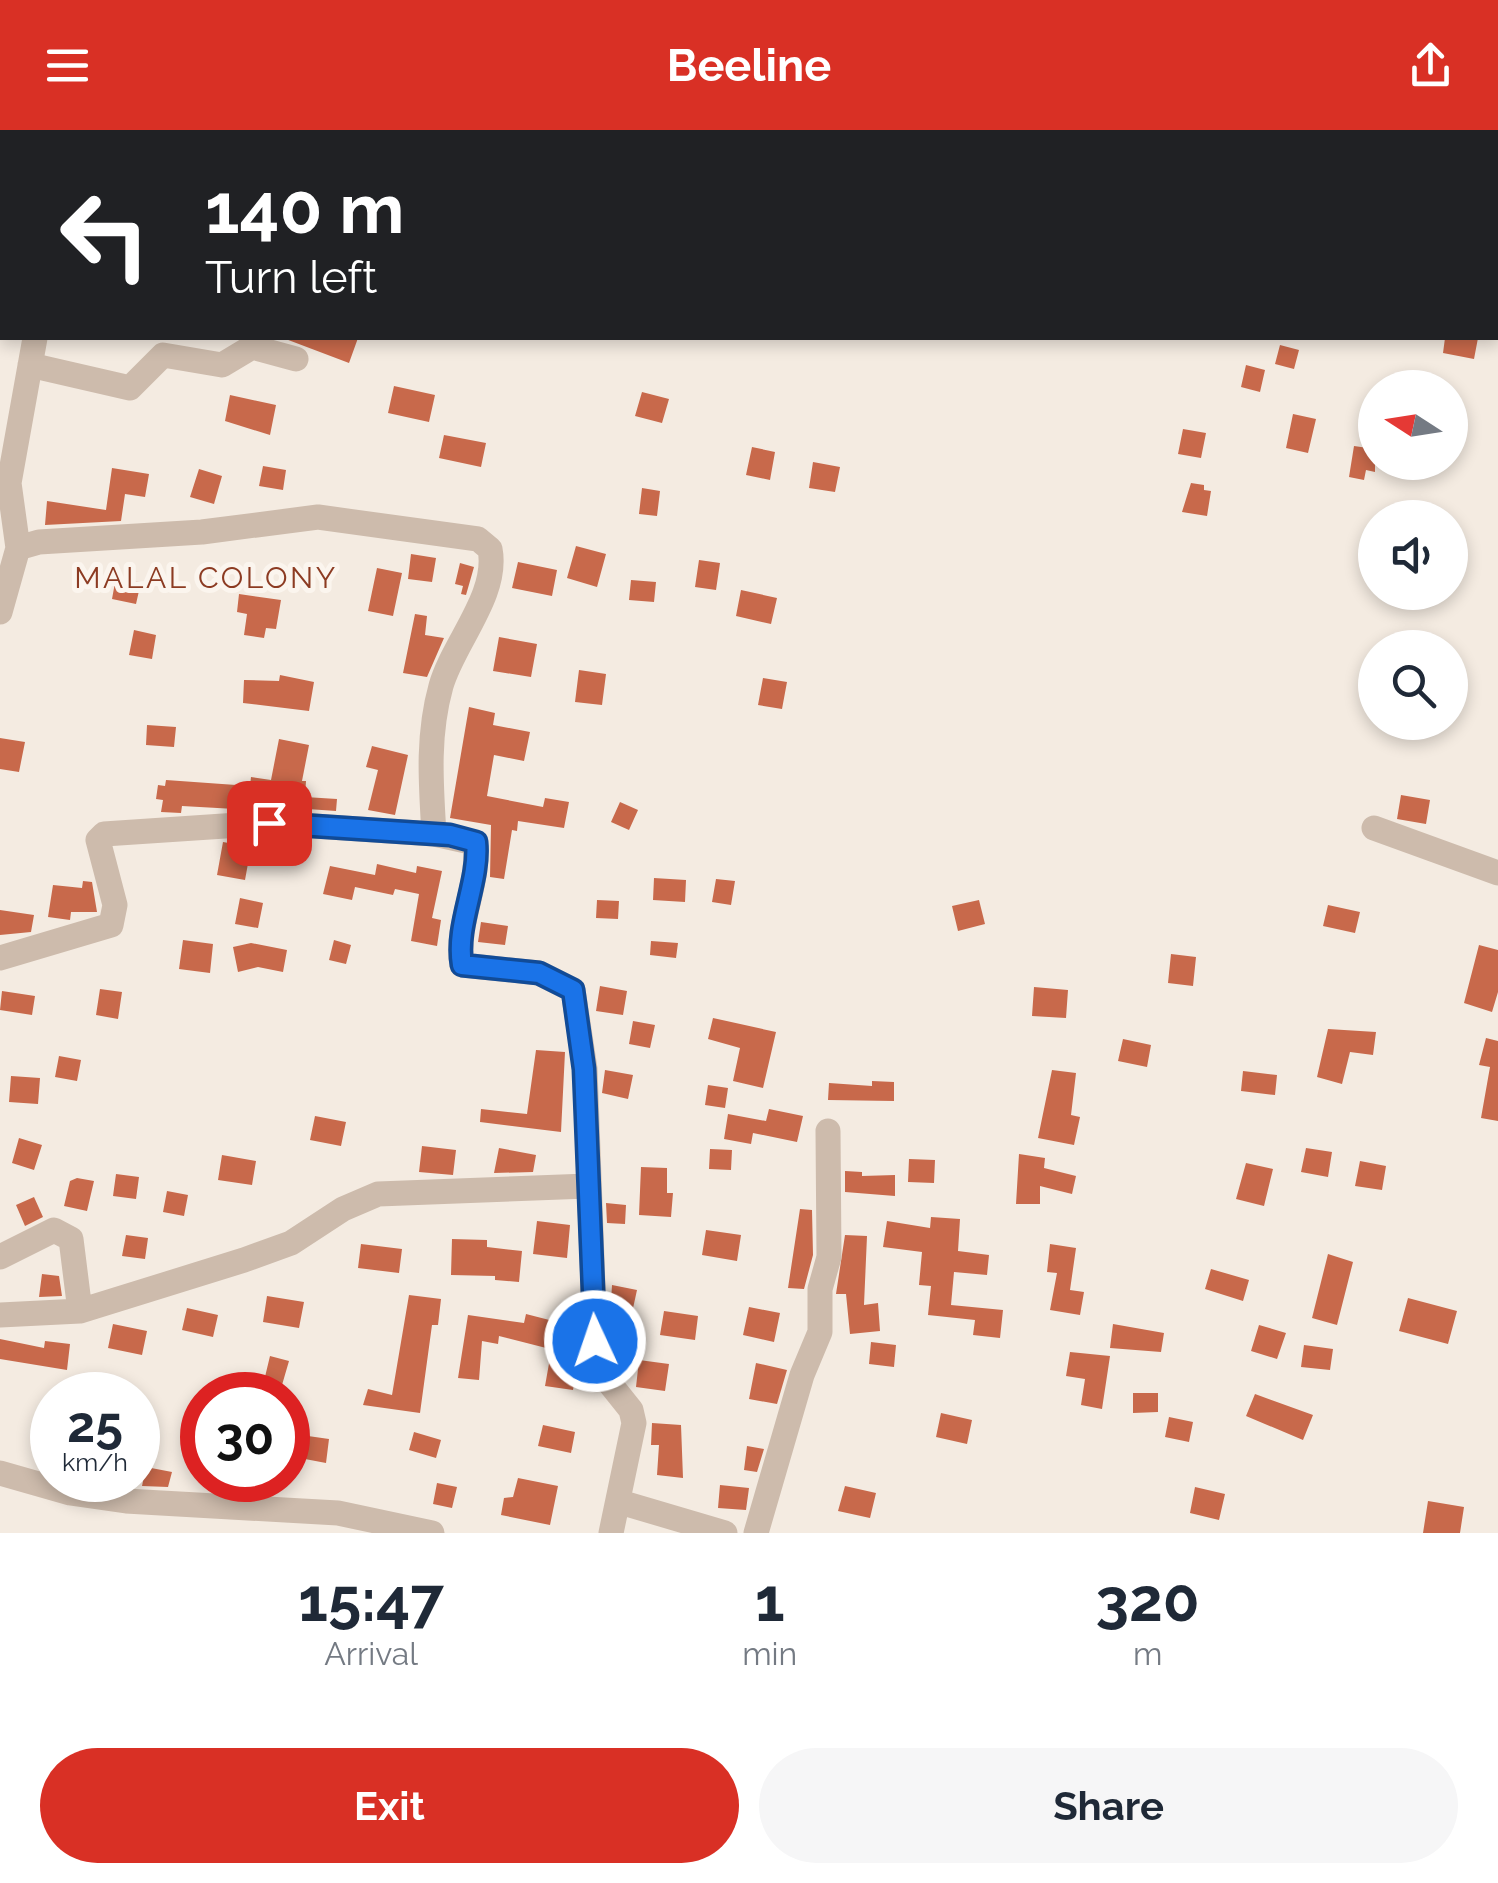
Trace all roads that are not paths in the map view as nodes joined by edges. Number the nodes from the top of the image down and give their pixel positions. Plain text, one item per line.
1 (35, 340) edge
2 (296, 359) dead end
3 (30, 365) junction
4 (18, 548) junction
5 (0, 612) edge
6 (1374, 828) dead end
7 (434, 834) junction
8 (1498, 873) edge
9 (0, 958) edge
10 (828, 1132) dead end
11 (588, 1186) junction
12 (0, 1257) edge
13 (80, 1311) junction
14 (0, 1315) edge
15 (0, 1473) edge
16 (620, 1502) junction
17 (432, 1533) edge
18 (612, 1533) edge
19 (726, 1533) edge
20 (756, 1533) edge

1 - 3 street
2 - 3 street
3 - 4 street
4 - 5 street
4 - 7 street
6 - 8 street
7 - 9 street
7 - 11 street
10 - 20 street
11 - 13 street
11 - 16 street
12 - 13 street
13 - 14 street
15 - 17 street
16 - 18 street
16 - 19 street

